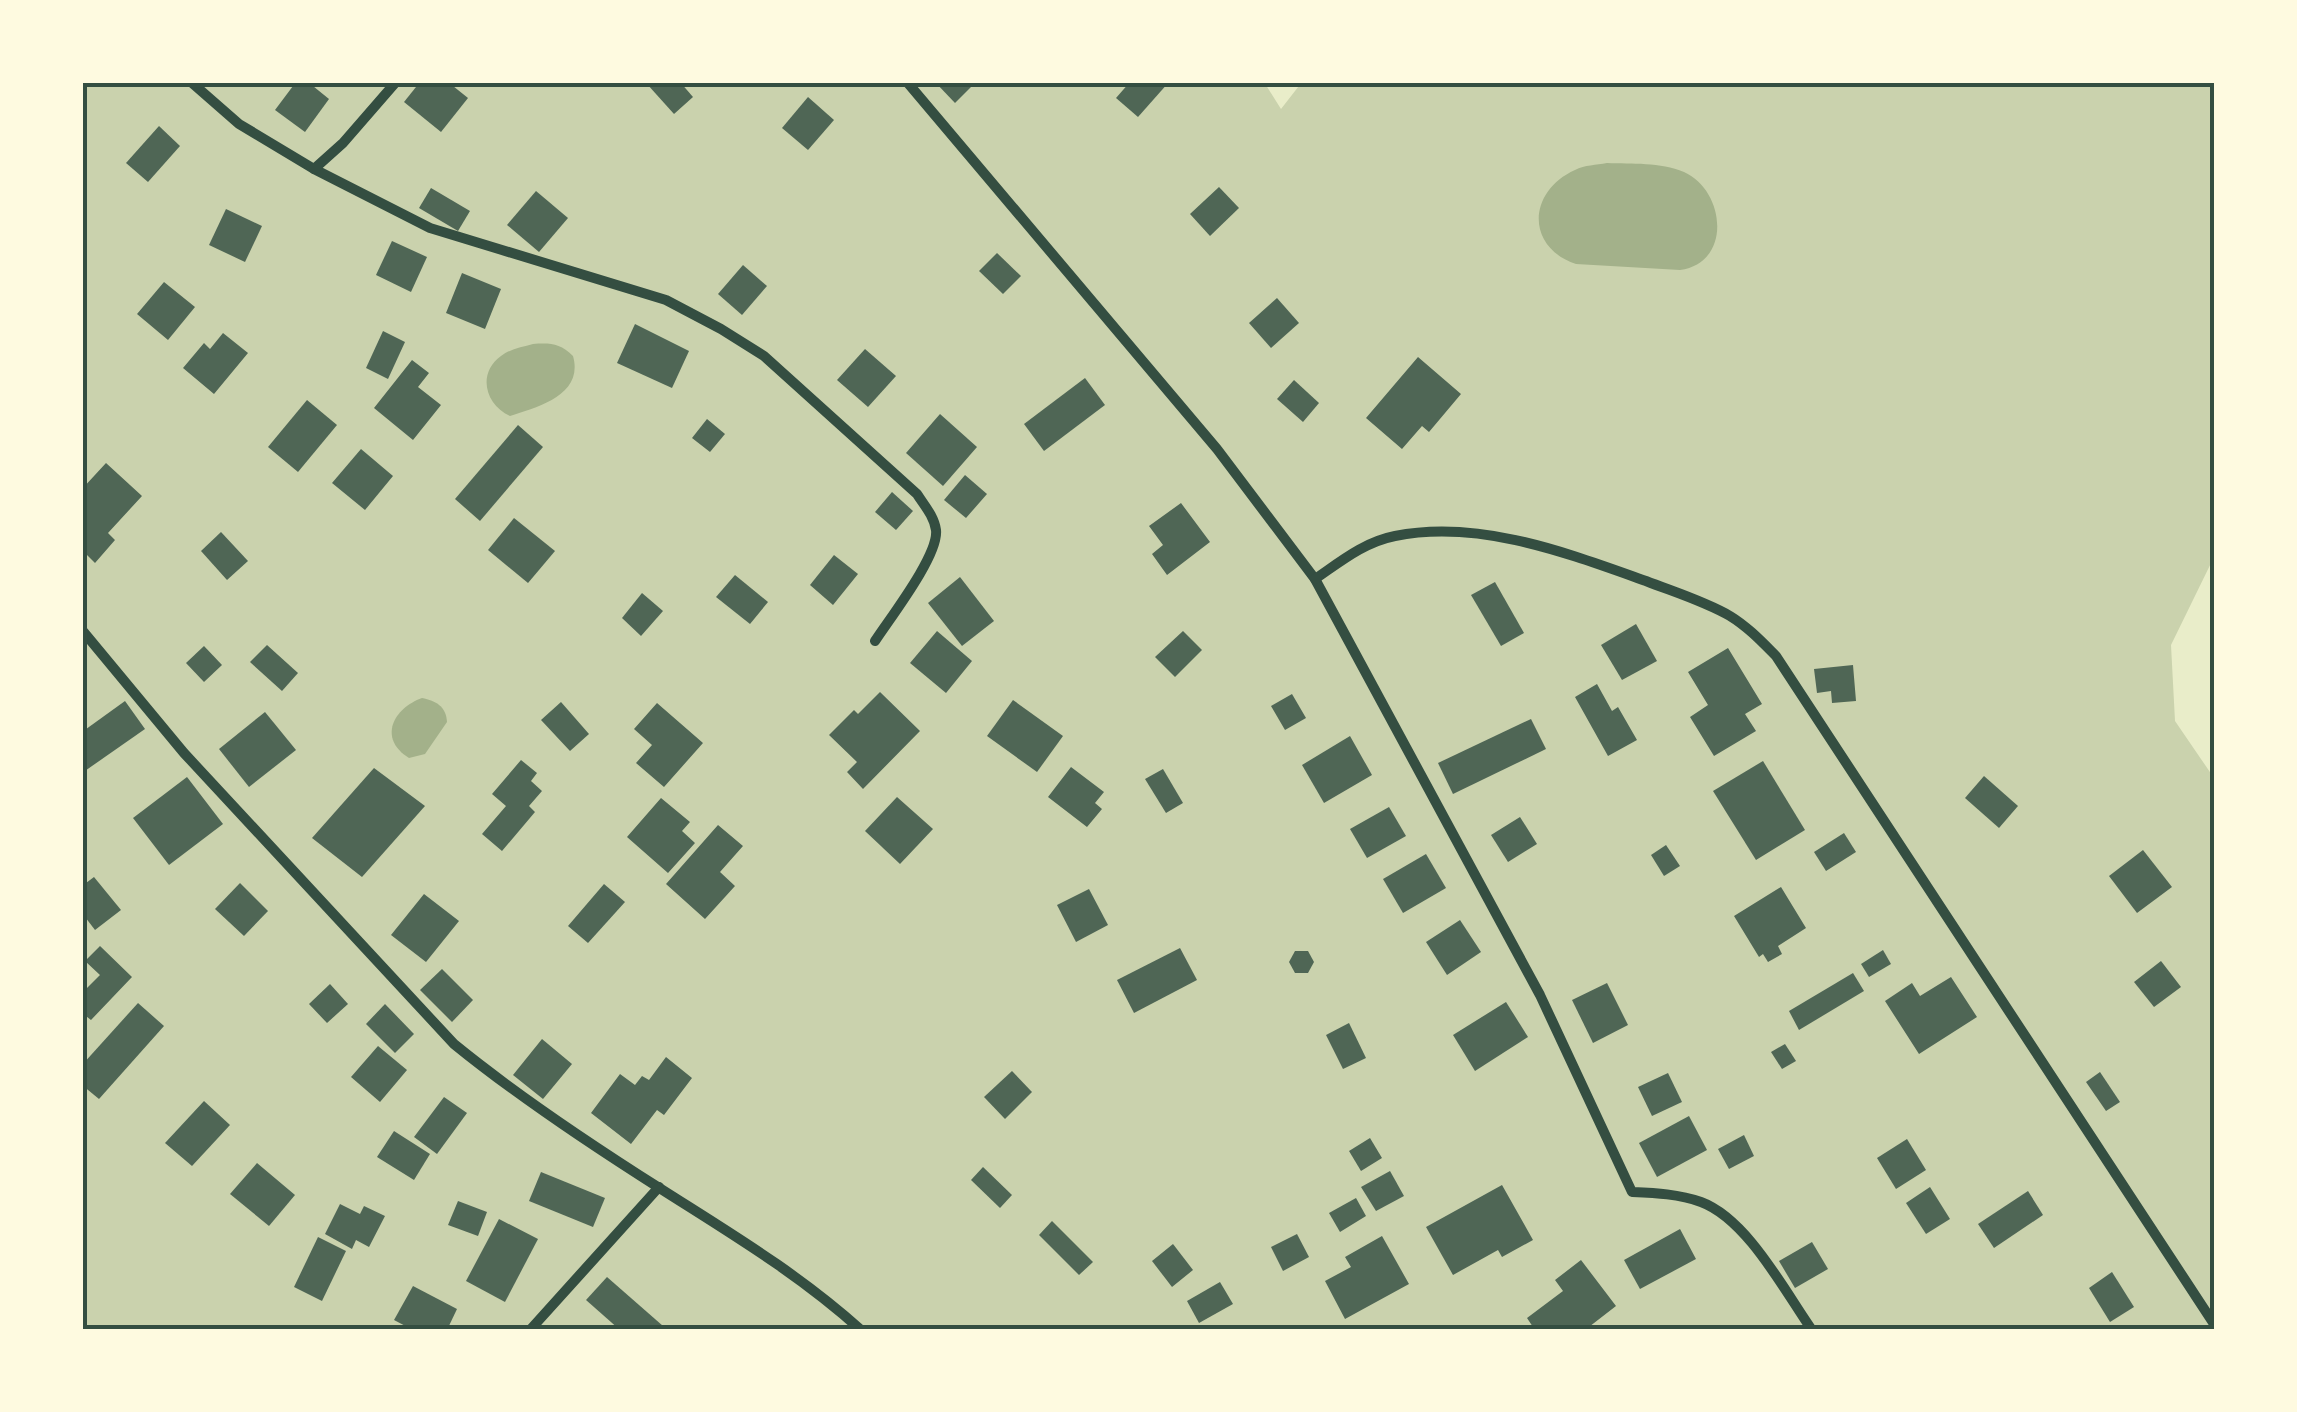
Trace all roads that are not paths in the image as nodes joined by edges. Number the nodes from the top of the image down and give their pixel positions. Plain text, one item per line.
1 (191, 82) edge
2 (396, 82) edge
3 (906, 82) edge
4 (314, 169) junction
5 (1314, 579) junction
6 (82, 630) edge
7 (875, 642) dead end
8 (658, 1187) junction
9 (2214, 1324) edge
10 (530, 1330) edge
11 (861, 1330) edge
12 (1812, 1330) edge

1 - 4 street
2 - 4 street
3 - 5 street
4 - 7 street
5 - 9 street
5 - 12 street
6 - 8 street
8 - 10 street
8 - 11 street

